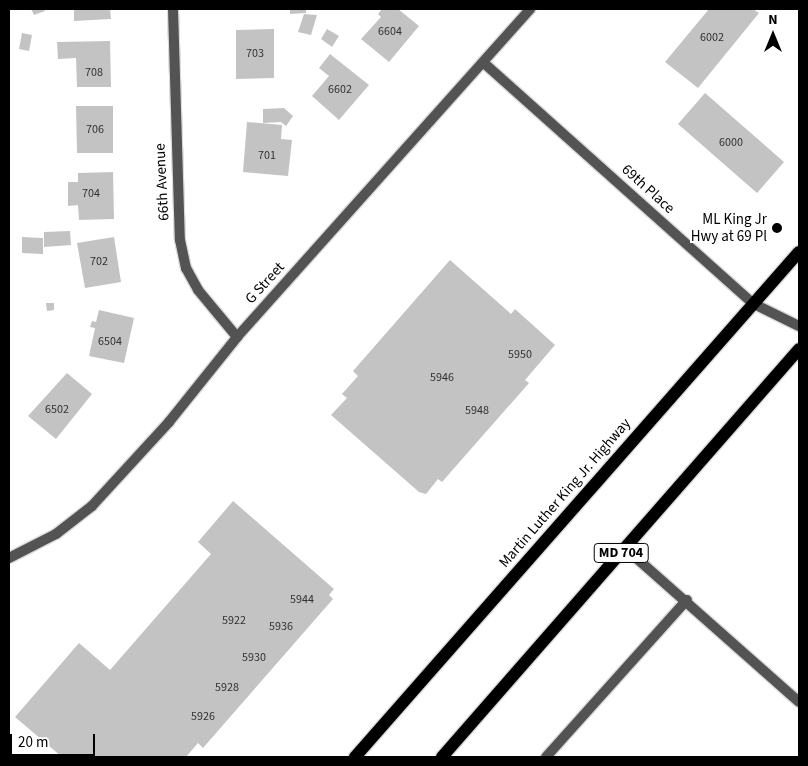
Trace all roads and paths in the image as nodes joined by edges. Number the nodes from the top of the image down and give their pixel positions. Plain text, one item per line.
1 (173, 9) edge
2 (530, 9) edge
3 (484, 63) junction
4 (799, 252) edge
5 (754, 304) junction
6 (799, 326) edge
7 (237, 337) junction
8 (799, 349) edge
9 (625, 548) junction
10 (9, 558) edge
11 (687, 600) junction
12 (799, 702) edge
13 (355, 757) edge
14 (442, 757) edge
15 (546, 757) edge

1 - 7 street, 66th Avenue
2 - 3 street, G Street
3 - 5 street, 69th Place
3 - 7 street, G Street
4 - 5 main road, Martin Luther King Jr. Highway
5 - 6 street, 69th Place
5 - 13 main road, Martin Luther King Jr. Highway
7 - 10 street, G Street
8 - 9 main road, MD 704
9 - 11 street
9 - 14 main road, MD 704
11 - 12 street
11 - 15 street

